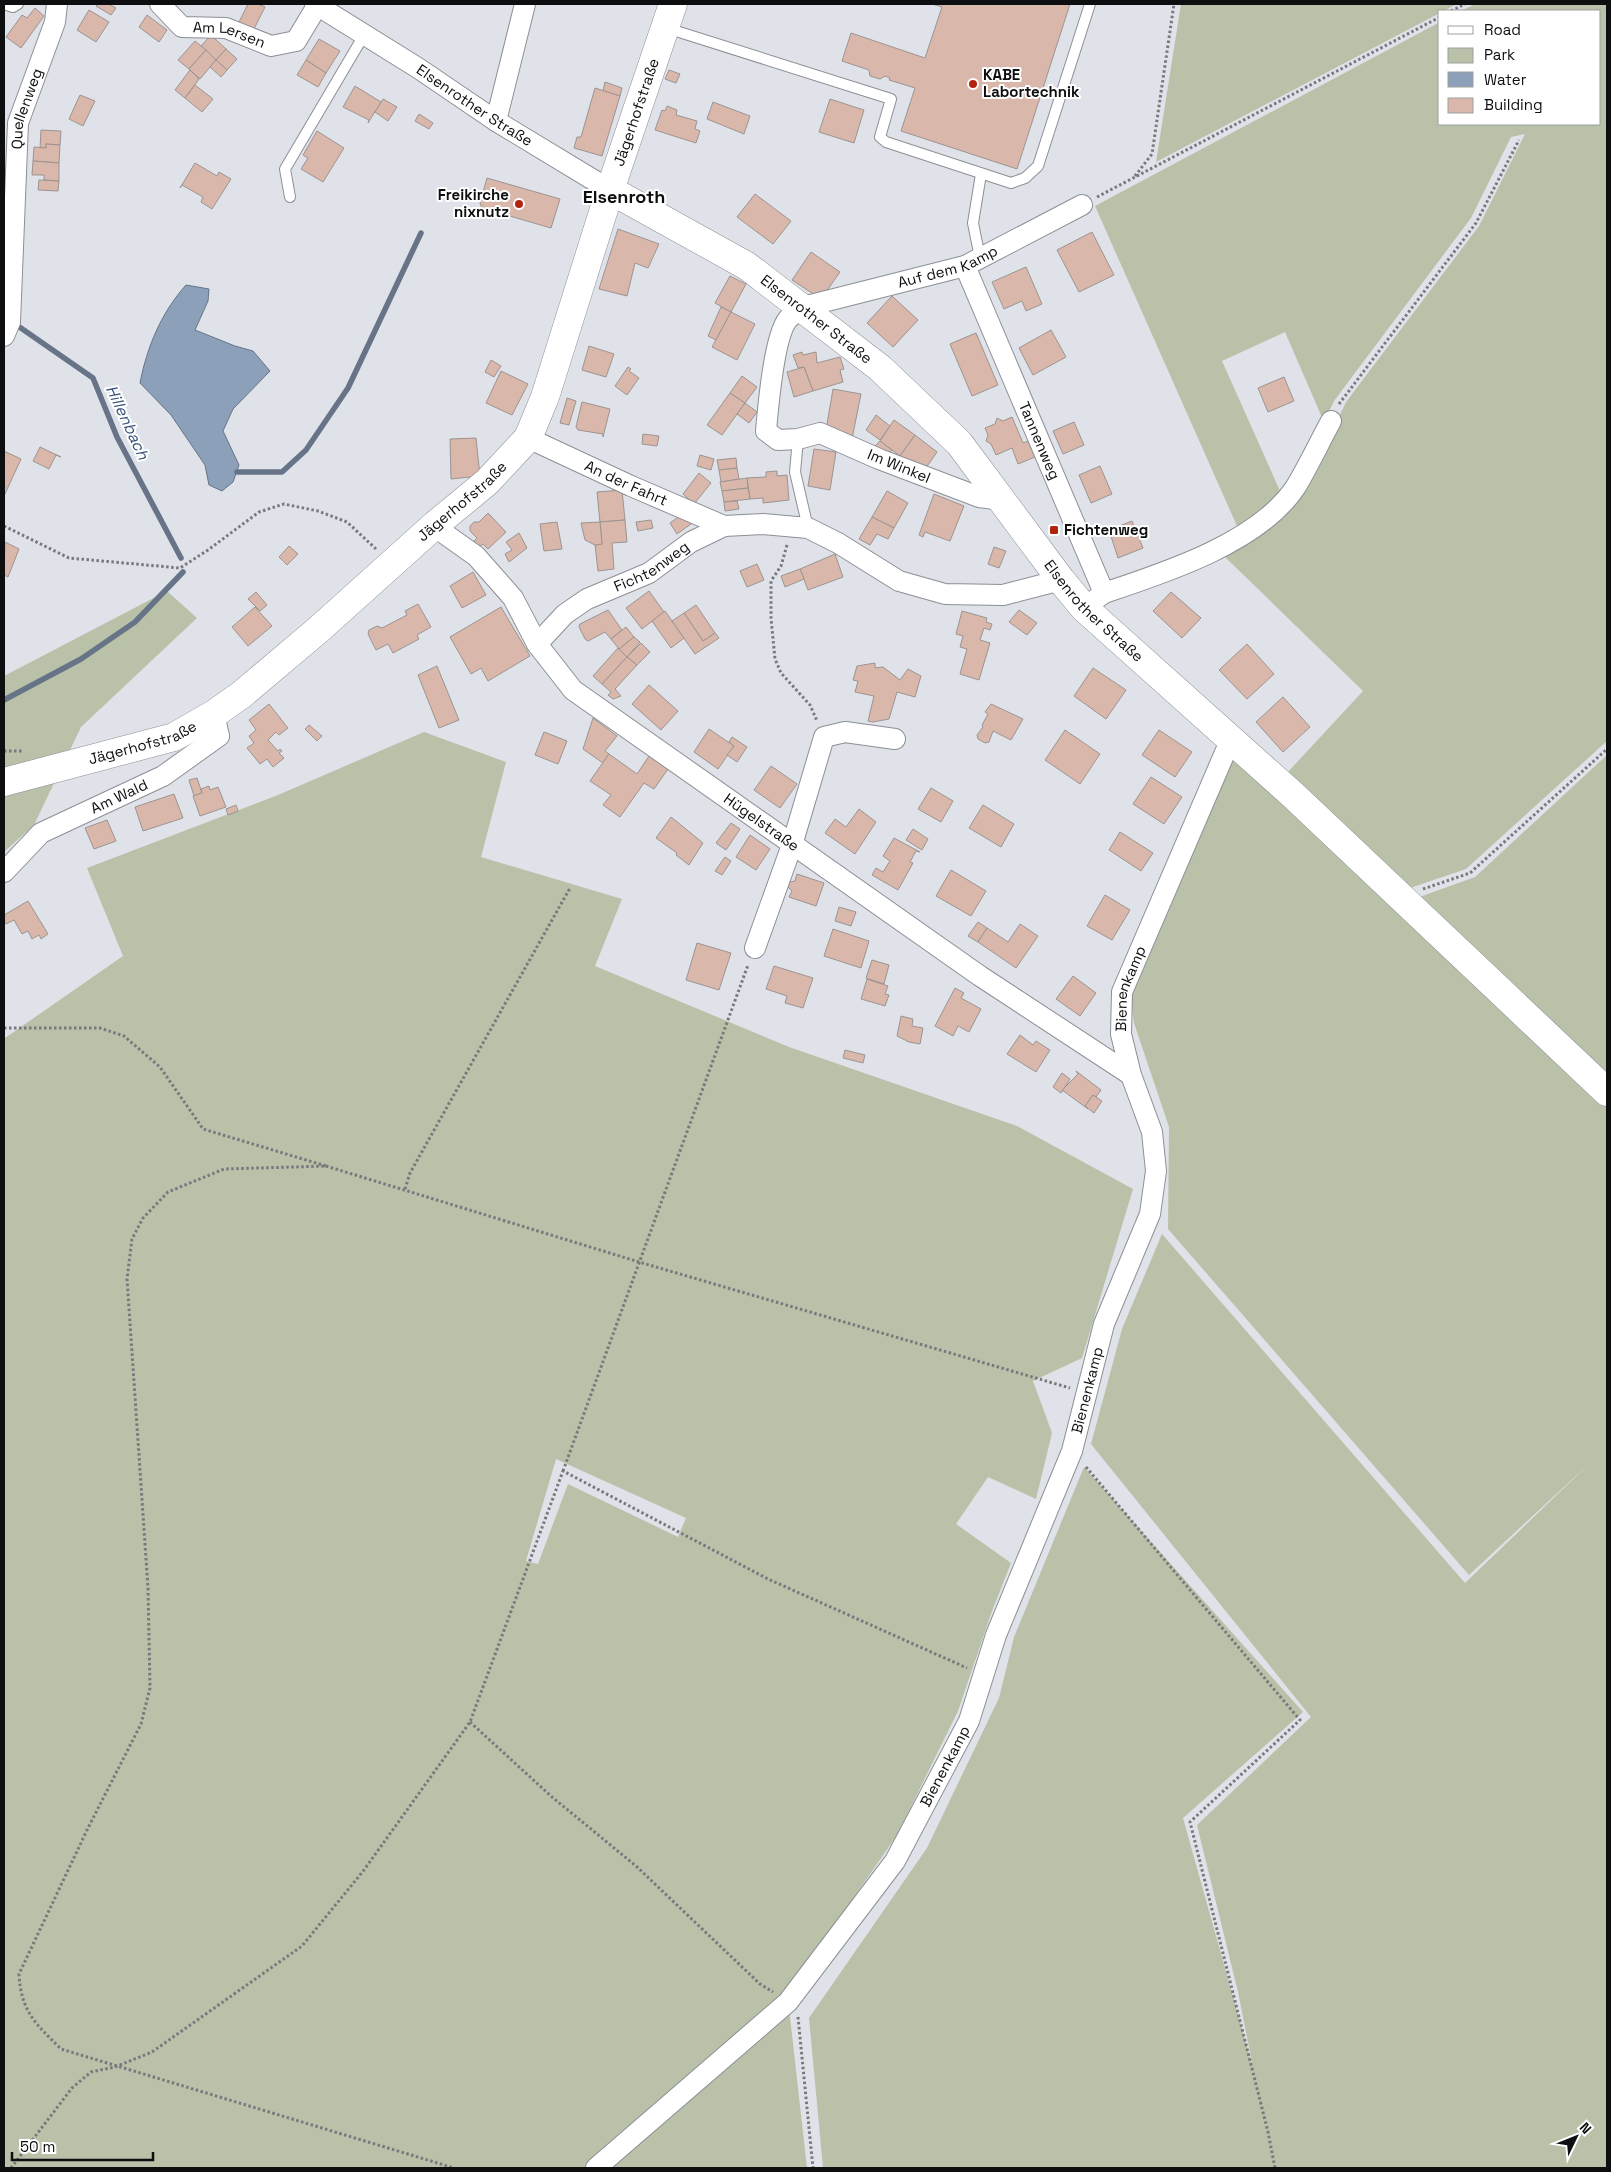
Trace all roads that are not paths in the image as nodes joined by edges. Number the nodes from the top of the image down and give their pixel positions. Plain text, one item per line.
1 (4, 4) edge
2 (18, 4) edge
3 (57, 4) edge
4 (160, 4) edge
5 (526, 4) edge
6 (1090, 4) edge
7 (316, 5) edge
8 (669, 14) edge
9 (364, 35) junction
10 (496, 121) junction
11 (981, 174) junction
12 (610, 190) junction
13 (290, 197) dead end
14 (1082, 205) road end
15 (973, 262) junction
16 (803, 307) junction
17 (4, 336) edge
18 (1331, 420) road end
19 (528, 438) junction
20 (798, 439) junction
21 (1003, 500) junction
22 (436, 524) junction
23 (724, 526) junction
24 (800, 526) junction
25 (1061, 580) junction
26 (1094, 600) junction
27 (537, 644) junction
28 (214, 714) junction
29 (895, 738) dead end
30 (1230, 741) junction
31 (31, 762) junction
32 (4, 769) edge
33 (4, 782) edge
34 (792, 845) junction
35 (4, 872) edge
36 (754, 948) road end
37 (1131, 1075) junction
38 (1607, 1092) edge
39 (596, 2168) edge

1 - 2 lane
3 - 17 street, Quellenweg
4 - 7 street, Am Lersen
5 - 10 street
6 - 11 lane
7 - 9 street, Elsenrother Straße
8 - 11 lane
8 - 12 street, Jägerhofstraße
9 - 10 street, Elsenrother Straße
9 - 13 lane
10 - 12 street, Elsenrother Straße
11 - 15 lane
12 - 16 street, Elsenrother Straße
12 - 19 street, Jägerhofstraße
14 - 15 street, Auf dem Kamp
15 - 16 street, Auf dem Kamp
15 - 26 street, Tannenweg
16 - 20 street, Im Winkel
16 - 21 street, Elsenrother Straße
18 - 26 street
19 - 22 street, Jägerhofstraße
19 - 23 street, An der Fahrt
20 - 21 street, Im Winkel
20 - 24 lane
21 - 25 street, Elsenrother Straße
22 - 27 street, Hügelstraße
22 - 28 street, Jägerhofstraße
23 - 24 street, Fichtenweg
23 - 27 street, Fichtenweg
24 - 25 street
25 - 26 street, Elsenrother Straße
26 - 30 street, Elsenrother Straße
27 - 34 street, Hügelstraße
28 - 31 street, Jägerhofstraße
28 - 35 street, Am Wald
29 - 34 street
30 - 37 street, Bienenkamp
30 - 38 street, Elsenrother Straße
31 - 32 street
31 - 33 street, Jägerhofstraße
34 - 36 street
34 - 37 street, Hügelstraße
37 - 39 street, Bienenkamp

